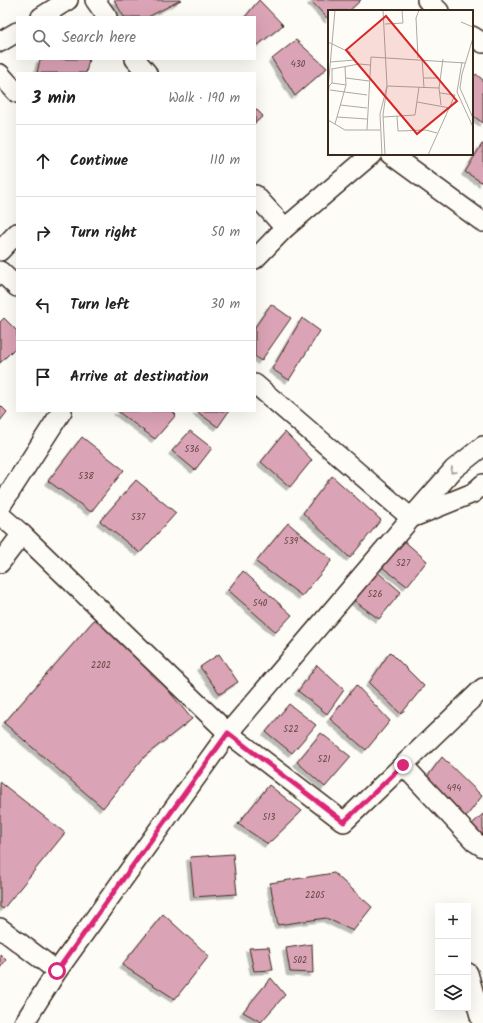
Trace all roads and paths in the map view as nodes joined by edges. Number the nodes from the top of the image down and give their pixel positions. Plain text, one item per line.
1 (68, 0) edge
2 (95, 0) edge
3 (427, 0) edge
4 (438, 10) edge
5 (43, 16) edge
6 (106, 16) edge
7 (16, 33) edge
8 (473, 37) edge
9 (0, 42) edge
10 (483, 43) edge
11 (0, 74) edge
12 (16, 92) edge
13 (371, 155) edge
14 (391, 155) edge
15 (256, 196) edge
16 (483, 222) edge
17 (285, 228) junction
18 (16, 234) edge
19 (0, 251) edge
20 (256, 258) edge
21 (0, 271) edge
22 (16, 286) edge
23 (256, 385) edge
24 (61, 412) edge
25 (483, 446) edge
26 (483, 484) edge
27 (0, 507) edge
28 (0, 514) edge
29 (411, 518) junction
30 (22, 534) junction
31 (0, 563) edge
32 (483, 688) edge
33 (228, 733) junction
34 (403, 765) junction
35 (483, 847) edge
36 (0, 928) edge
37 (57, 971) junction
38 (469, 975) edge
39 (24, 1023) edge
40 (482, 1023) edge

1 - 5 street
2 - 6 street
3 - 4 street
7 - 9 street
8 - 10 street
11 - 12 street
13 - 17 street
14 - 16 street
15 - 17 street
17 - 20 street
18 - 19 street
21 - 22 street
23 - 29 street
24 - 27 street
25 -> 29 street
26 - 29 street
28 - 30 street
29 - 33 street
30 - 31 street
30 - 33 street
32 - 34 street
33 - 34 street
33 - 37 street
34 - 35 street
36 - 37 street
37 - 39 street
38 - 40 street

